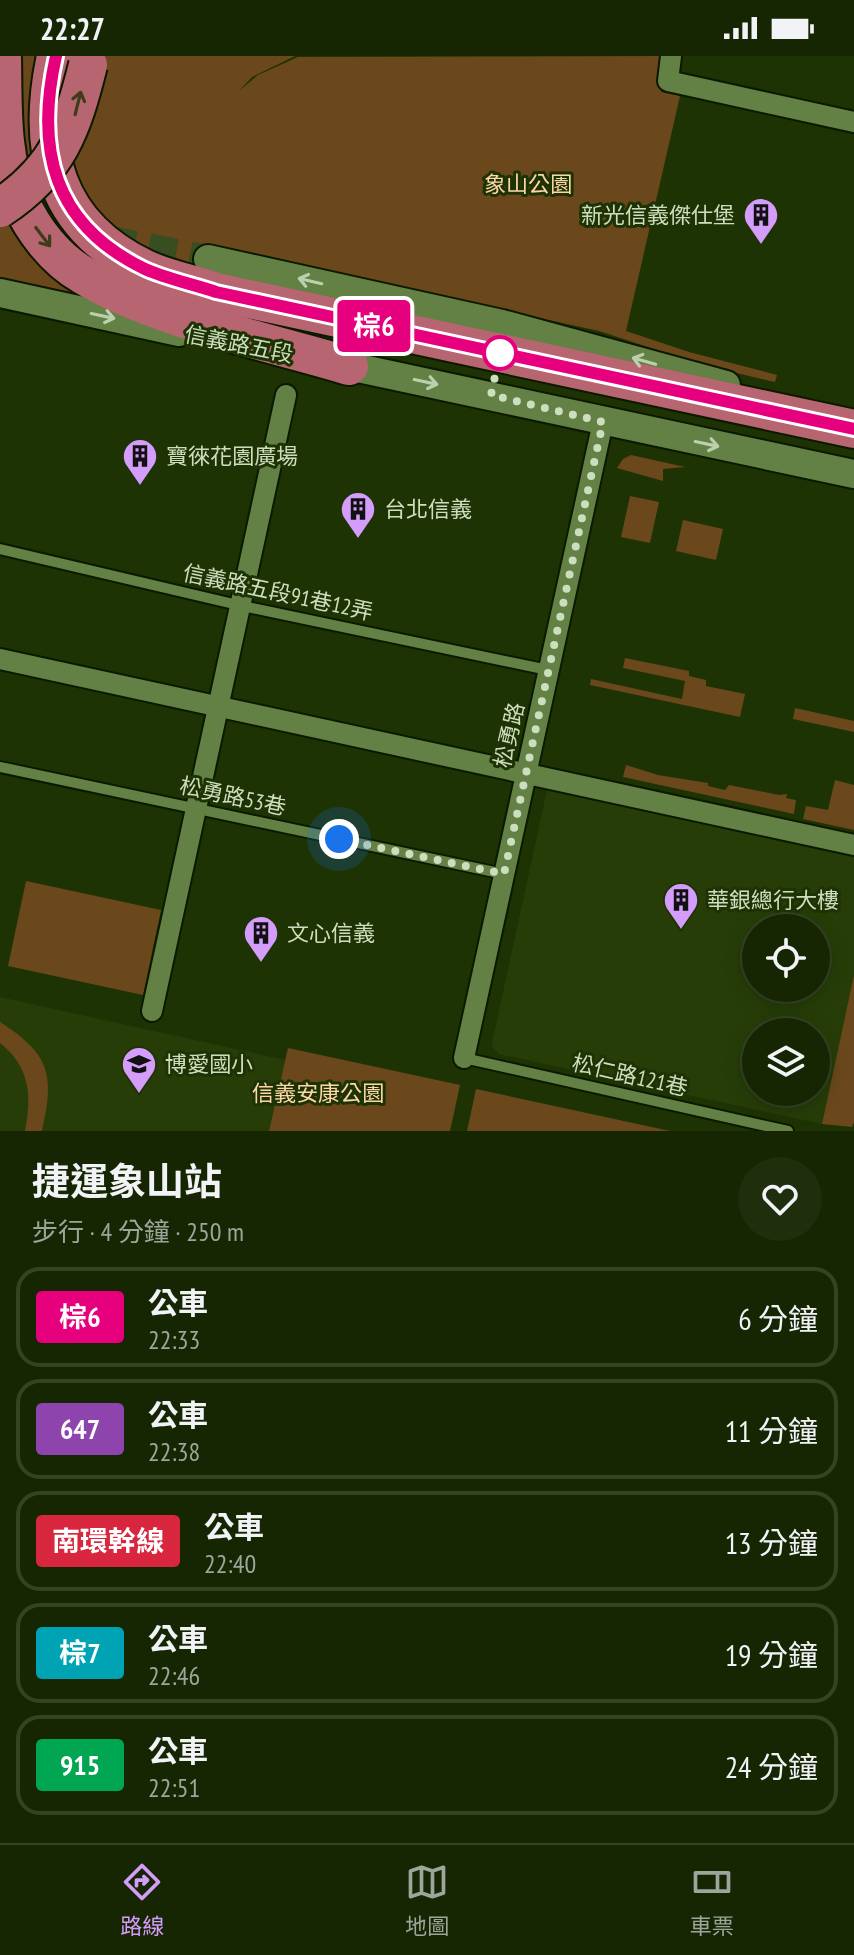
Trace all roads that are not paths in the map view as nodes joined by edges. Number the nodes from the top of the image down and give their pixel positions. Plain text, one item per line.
1 (2, 56) edge
2 (671, 56) edge
3 (78, 59) edge
4 (854, 122) edge
5 (0, 208) edge
6 (208, 259) tunnel mouth
7 (0, 293) edge
8 (349, 366) junction
9 (286, 395) dead end
10 (854, 421) edge
11 (603, 422) junction
12 (854, 429) edge
13 (854, 474) edge
14 (0, 549) edge
15 (238, 605) junction
16 (0, 659) edge
17 (548, 670) junction
18 (217, 706) junction
19 (0, 767) edge
20 (525, 772) junction
21 (195, 809) junction
22 (854, 845) edge
23 (504, 874) junction
24 (152, 1011) dead end
25 (464, 1058) joint
26 (788, 1131) edge

1 -> 8 highway
2 - 4 street
5 -> 3 highway, bridge
3 - 12 highway
10 -> 6 main road
7 -> 8 main road, 信義路五段
8 -> 11 main road, 信義路五段
9 - 15 street
11 -> 13 main road, 信義路五段
11 - 17 street, 松勇路
14 - 15 lane, 信義路五段91巷12弄
15 - 17 lane, 信義路五段91巷12弄
15 - 18 street
16 - 18 street
17 - 20 street, 松勇路
18 - 20 street
18 - 21 street
19 - 21 lane, 松勇路53巷
20 - 22 street
20 - 23 street, 松勇路
21 - 23 lane, 松勇路53巷
21 - 24 street
23 - 25 street, 松勇路
25 - 26 lane, 松仁路121巷

